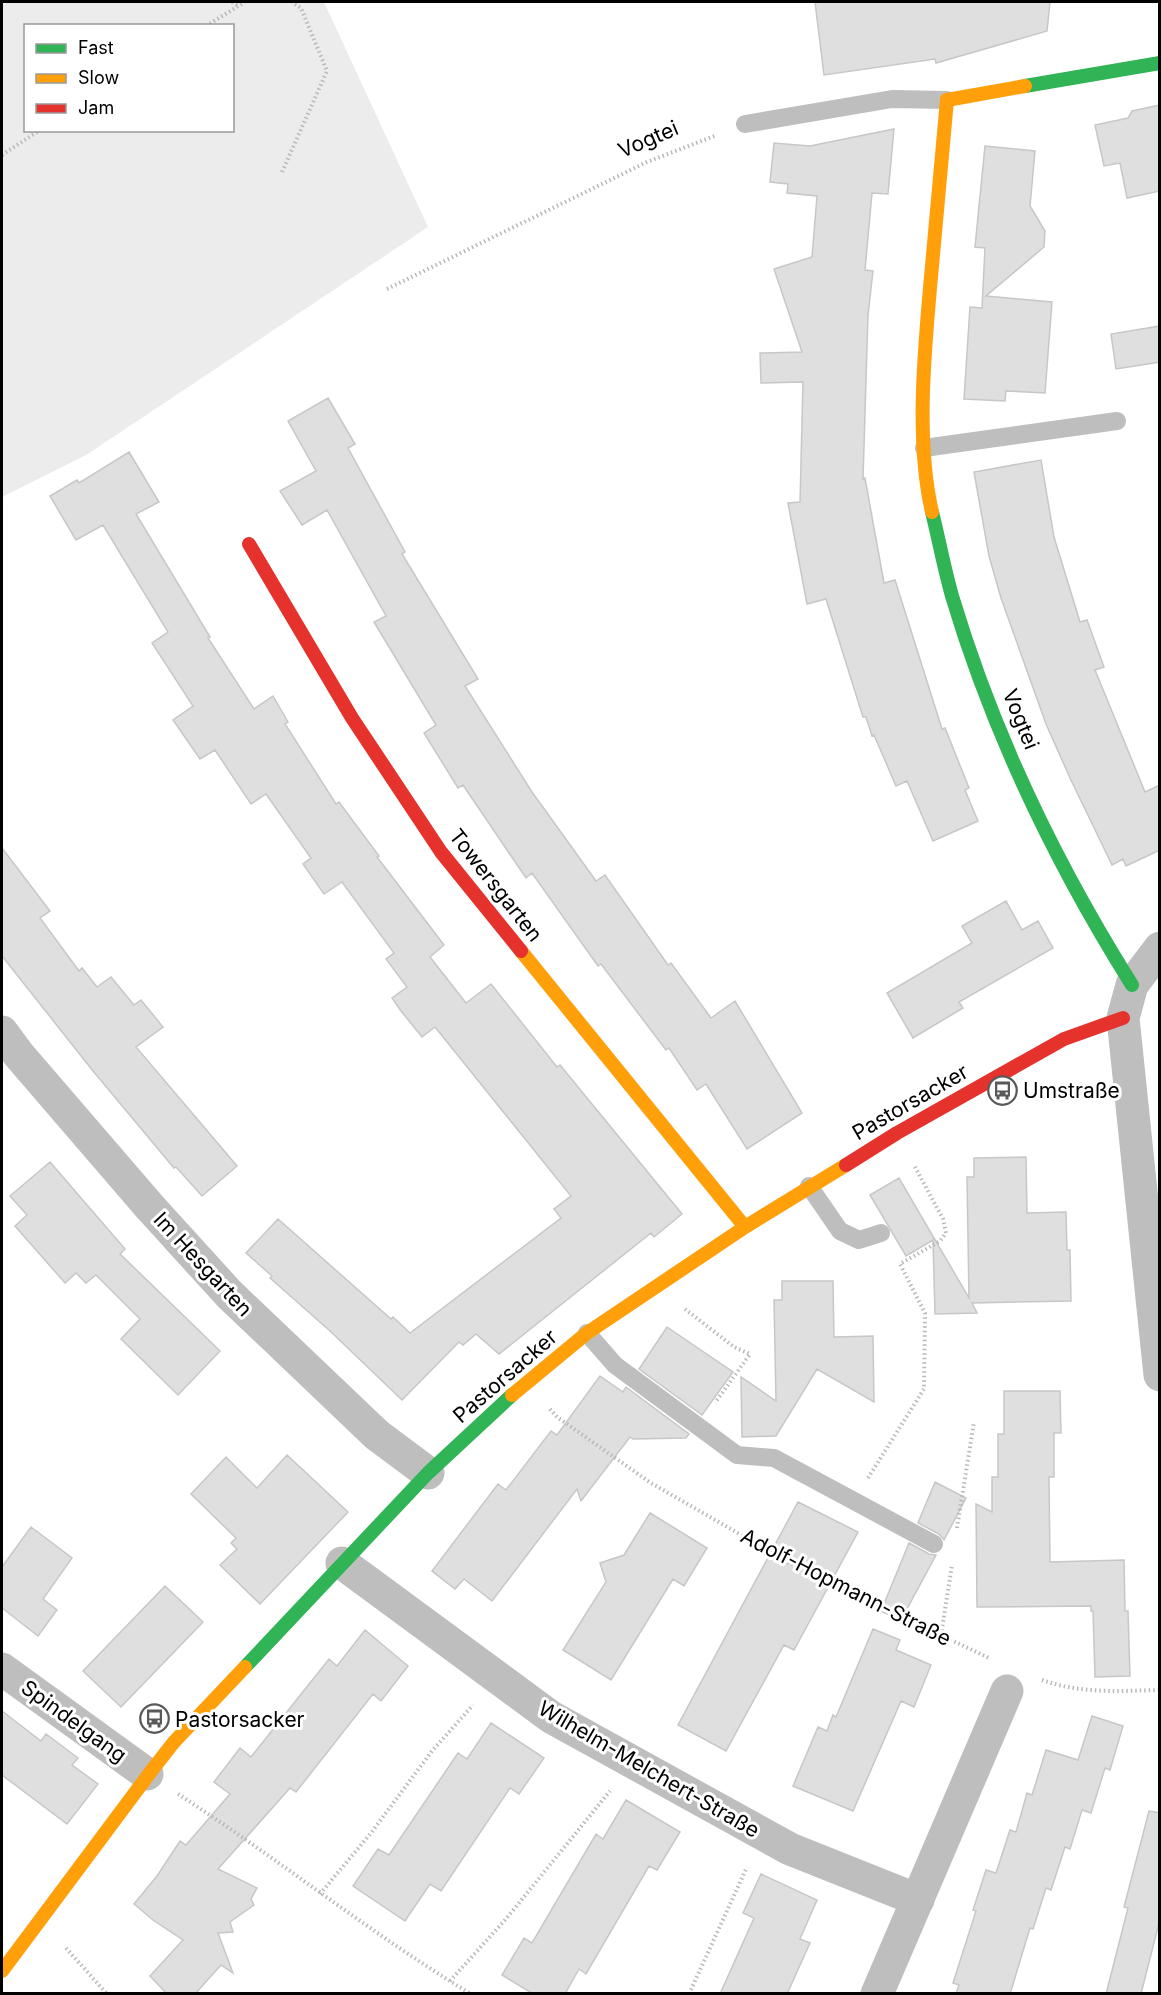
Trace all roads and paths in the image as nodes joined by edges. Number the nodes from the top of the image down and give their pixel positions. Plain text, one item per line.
1 (245, 2) edge
2 (292, 2) edge
3 (235, 3) edge
4 (209, 24) edge
5 (1160, 63) edge
6 (947, 100) junction
7 (745, 124) joint
8 (37, 132) edge
9 (2, 155) edge
10 (282, 172) dead end
11 (387, 289) dead end
12 (1117, 421) dead end
13 (924, 448) junction
14 (249, 544) dead end
15 (1160, 948) edge
16 (1132, 985) junction
17 (1123, 1018) junction
18 (2, 1032) edge
19 (897, 1133) junction
20 (809, 1186) junction
21 (745, 1227) junction
22 (881, 1233) dead end
23 (664, 1281) junction
24 (587, 1333) junction
25 (1160, 1375) edge
26 (525, 1383) junction
27 (699, 1426) junction
28 (880, 1457) dead end
29 (428, 1473) junction
30 (934, 1544) dead end
31 (342, 1563) junction
32 (2, 1668) edge
33 (1003, 1677) joint
34 (1040, 1680) dead end
35 (1160, 1690) edge
36 (476, 1701) dead end
37 (147, 1774) junction
38 (611, 1790) dead end
39 (748, 1864) dead end
40 (320, 1894) junction
41 (918, 1900) junction
42 (41, 1920) junction
43 (2, 1971) edge
44 (450, 1981) junction
45 (107, 1994) edge
46 (471, 1994) edge
47 (689, 1994) edge
48 (877, 1994) edge

1 - 3 path
2 - 10 path
3 - 4 path
5 - 6 street
6 - 7 lane
6 - 13 street, Vogtei
7 - 11 path, Vogtei
8 - 9 path
12 - 13 lane
13 - 16 street, Vogtei
14 - 21 street, Towersgarten
15 - 16 street
16 - 17 street
17 - 19 street, Pastorsacker
17 - 25 street
18 - 29 street, Im Hesgarten
19 - 20 street, Pastorsacker
19 - 28 path
20 - 21 street, Pastorsacker
20 - 22 lane
21 - 23 street, Pastorsacker
23 - 24 street, Pastorsacker
23 - 27 path
24 - 26 street, Pastorsacker
24 - 27 lane
26 - 29 street, Pastorsacker
26 - 33 path, Adolf-Hopmann-Straße
27 - 30 lane
29 - 31 street, Pastorsacker
31 - 37 street, Pastorsacker
31 - 41 street, Wilhelm-Melchert-Straße
32 - 37 street, Spindelgang
33 - 41 street
34 - 35 path
36 - 40 path
37 - 40 path
37 - 42 street, Pastorsacker
38 - 44 path
39 - 47 path
40 - 44 path
41 - 48 street
42 - 43 street, Pastorsacker
42 - 45 path
44 - 46 path

